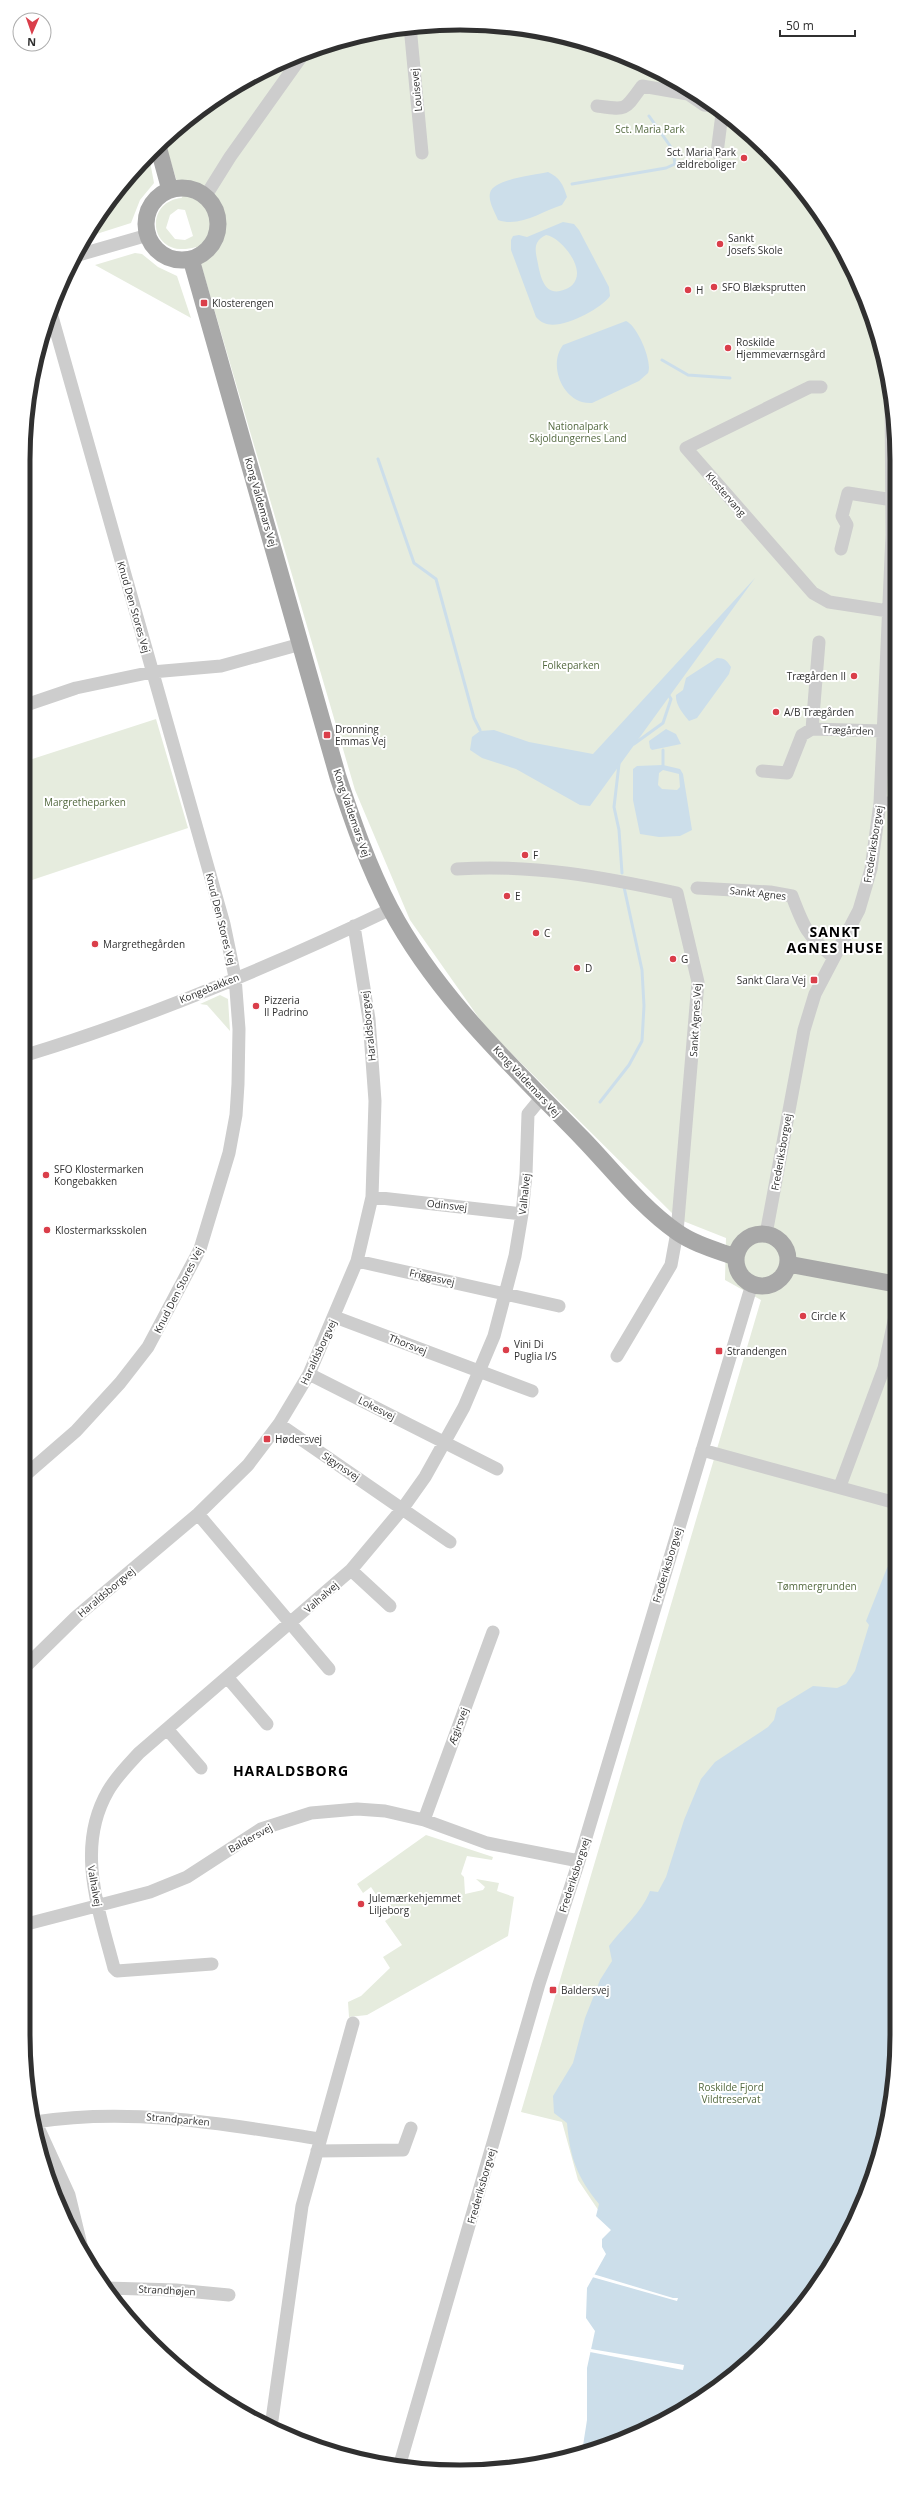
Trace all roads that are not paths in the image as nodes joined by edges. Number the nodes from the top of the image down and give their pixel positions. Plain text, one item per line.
1 (411, 33) edge
2 (298, 62) edge
3 (684, 93) edge
4 (597, 106) dead end
5 (721, 119) edge
6 (160, 152) edge
7 (422, 153) dead end
8 (717, 153) dead end
9 (170, 190) junction
10 (205, 197) junction
11 (148, 235) junction
12 (83, 254) edge
13 (191, 259) junction
14 (53, 321) edge
15 (821, 387) dead end
16 (890, 500) edge
17 (841, 549) dead end
18 (890, 567) edge
19 (888, 611) junction
20 (819, 642) dead end
21 (301, 644) junction
22 (152, 672) junction
23 (30, 704) edge
24 (812, 729) junction
25 (883, 732) junction
26 (762, 771) dead end
27 (880, 803) junction
28 (890, 803) edge
29 (457, 869) dead end
30 (697, 888) dead end
31 (391, 909) junction
32 (354, 926) junction
33 (833, 957) junction
34 (235, 977) junction
35 (30, 1054) edge
36 (542, 1097) junction
37 (372, 1197) junction
38 (522, 1214) junction
39 (677, 1232) junction
40 (766, 1234) junction
41 (736, 1257) junction
42 (357, 1261) junction
43 (788, 1264) junction
44 (890, 1283) edge
45 (752, 1284) junction
46 (506, 1293) junction
47 (559, 1306) dead end
48 (335, 1317) junction
49 (890, 1340) edge
50 (617, 1356) dead end
51 (480, 1371) junction
52 (309, 1374) junction
53 (532, 1391) dead end
54 (279, 1424) junction
55 (446, 1442) junction
56 (702, 1450) junction
57 (497, 1469) dead end
58 (30, 1471) edge
59 (840, 1486) junction
60 (890, 1501) edge
61 (403, 1508) junction
62 (198, 1514) junction
63 (450, 1542) dead end
64 (352, 1570) junction
65 (390, 1606) dead end
66 (290, 1623) junction
67 (493, 1632) dead end
68 (30, 1662) edge
69 (329, 1669) dead end
70 (227, 1677) junction
71 (267, 1724) dead end
72 (167, 1729) junction
73 (201, 1768) dead end
74 (424, 1820) junction
75 (579, 1860) junction
76 (98, 1907) junction
77 (30, 1924) edge
78 (212, 1964) dead end
79 (353, 2023) dead end
80 (38, 2117) edge
81 (411, 2128) dead end
82 (43, 2139) edge
83 (319, 2145) junction
84 (78, 2232) edge
85 (112, 2288) edge
86 (229, 2295) dead end
87 (272, 2422) edge
88 (401, 2461) edge

1 - 7 street, Louisevej
2 - 10 street
3 - 4 street
5 - 8 street
6 - 9 main road
9 - 10 main road
9 - 11 main road
10 - 13 main road
11 - 12 street
11 - 13 main road
13 - 21 main road, Kong Valdemars Vej
14 - 22 street, Knud Den Stores Vej
15 - 19 street, Klostervang
16 - 17 street
18 - 19 street, Frederiksborgvej
19 - 25 street, Frederiksborgvej
20 - 24 street, Trægården
21 - 22 street
21 - 31 main road, Kong Valdemars Vej
22 - 23 street
22 - 34 street, Knud Den Stores Vej
24 - 25 street, Trægården
24 - 26 street, Trægården
25 - 27 street, Frederiksborgvej
27 - 28 street
27 - 33 street, Frederiksborgvej
29 - 39 street, Sankt Agnes Vej
30 - 33 street, Sankt Agnes
31 - 32 street, Kongebakken
31 - 36 main road, Kong Valdemars Vej
32 - 34 street, Kongebakken
32 - 37 street, Haraldsborgvej
33 - 40 street, Frederiksborgvej
34 - 35 street, Kongebakken
34 - 58 street, Knud Den Stores Vej
36 - 38 street, Valhalvej
36 - 39 main road, Kong Valdemars Vej
37 - 38 street, Odinsvej
37 - 42 street, Haraldsborgvej
38 - 46 street, Valhalvej
39 - 41 main road, Kong Valdemars Vej
39 - 50 street, Sankt Agnes Vej
40 - 41 main road
40 - 43 main road
41 - 45 main road
42 - 46 street, Friggasvej
42 - 48 street, Haraldsborgvej
43 - 44 main road
43 - 45 main road
45 - 56 street, Frederiksborgvej
46 - 47 street
46 - 51 street, Valhalvej
48 - 51 street, Thorsvej
48 - 52 street, Haraldsborgvej
49 - 59 street
51 - 53 street
51 - 55 street, Valhalvej
52 - 54 street, Haraldsborgvej
52 - 55 street, Lokesvej
54 - 61 street, Sigynsvej
54 - 62 street, Haraldsborgvej
55 - 57 street
55 - 61 street, Valhalvej
56 - 59 street
56 - 75 street, Frederiksborgvej
59 - 60 street
61 - 63 street
61 - 64 street, Valhalvej
62 - 66 street
62 - 68 street, Haraldsborgvej
64 - 65 street
64 - 66 street, Valhalvej
66 - 69 street
66 - 70 street, Valhalvej
67 - 74 street, Ægirsvej
70 - 71 street
70 - 72 street, Valhalvej
72 - 73 street
72 - 76 street, Valhalvej
74 - 75 street, Baldersvej
74 - 76 street, Baldersvej
75 - 88 street, Frederiksborgvej
76 - 77 street, Baldersvej
76 - 78 street, Valhalvej
79 - 83 street
80 - 83 street, Strandparken
81 - 83 street, Strandparken
82 - 84 street
83 - 87 street
85 - 86 street, Strandhøjen

